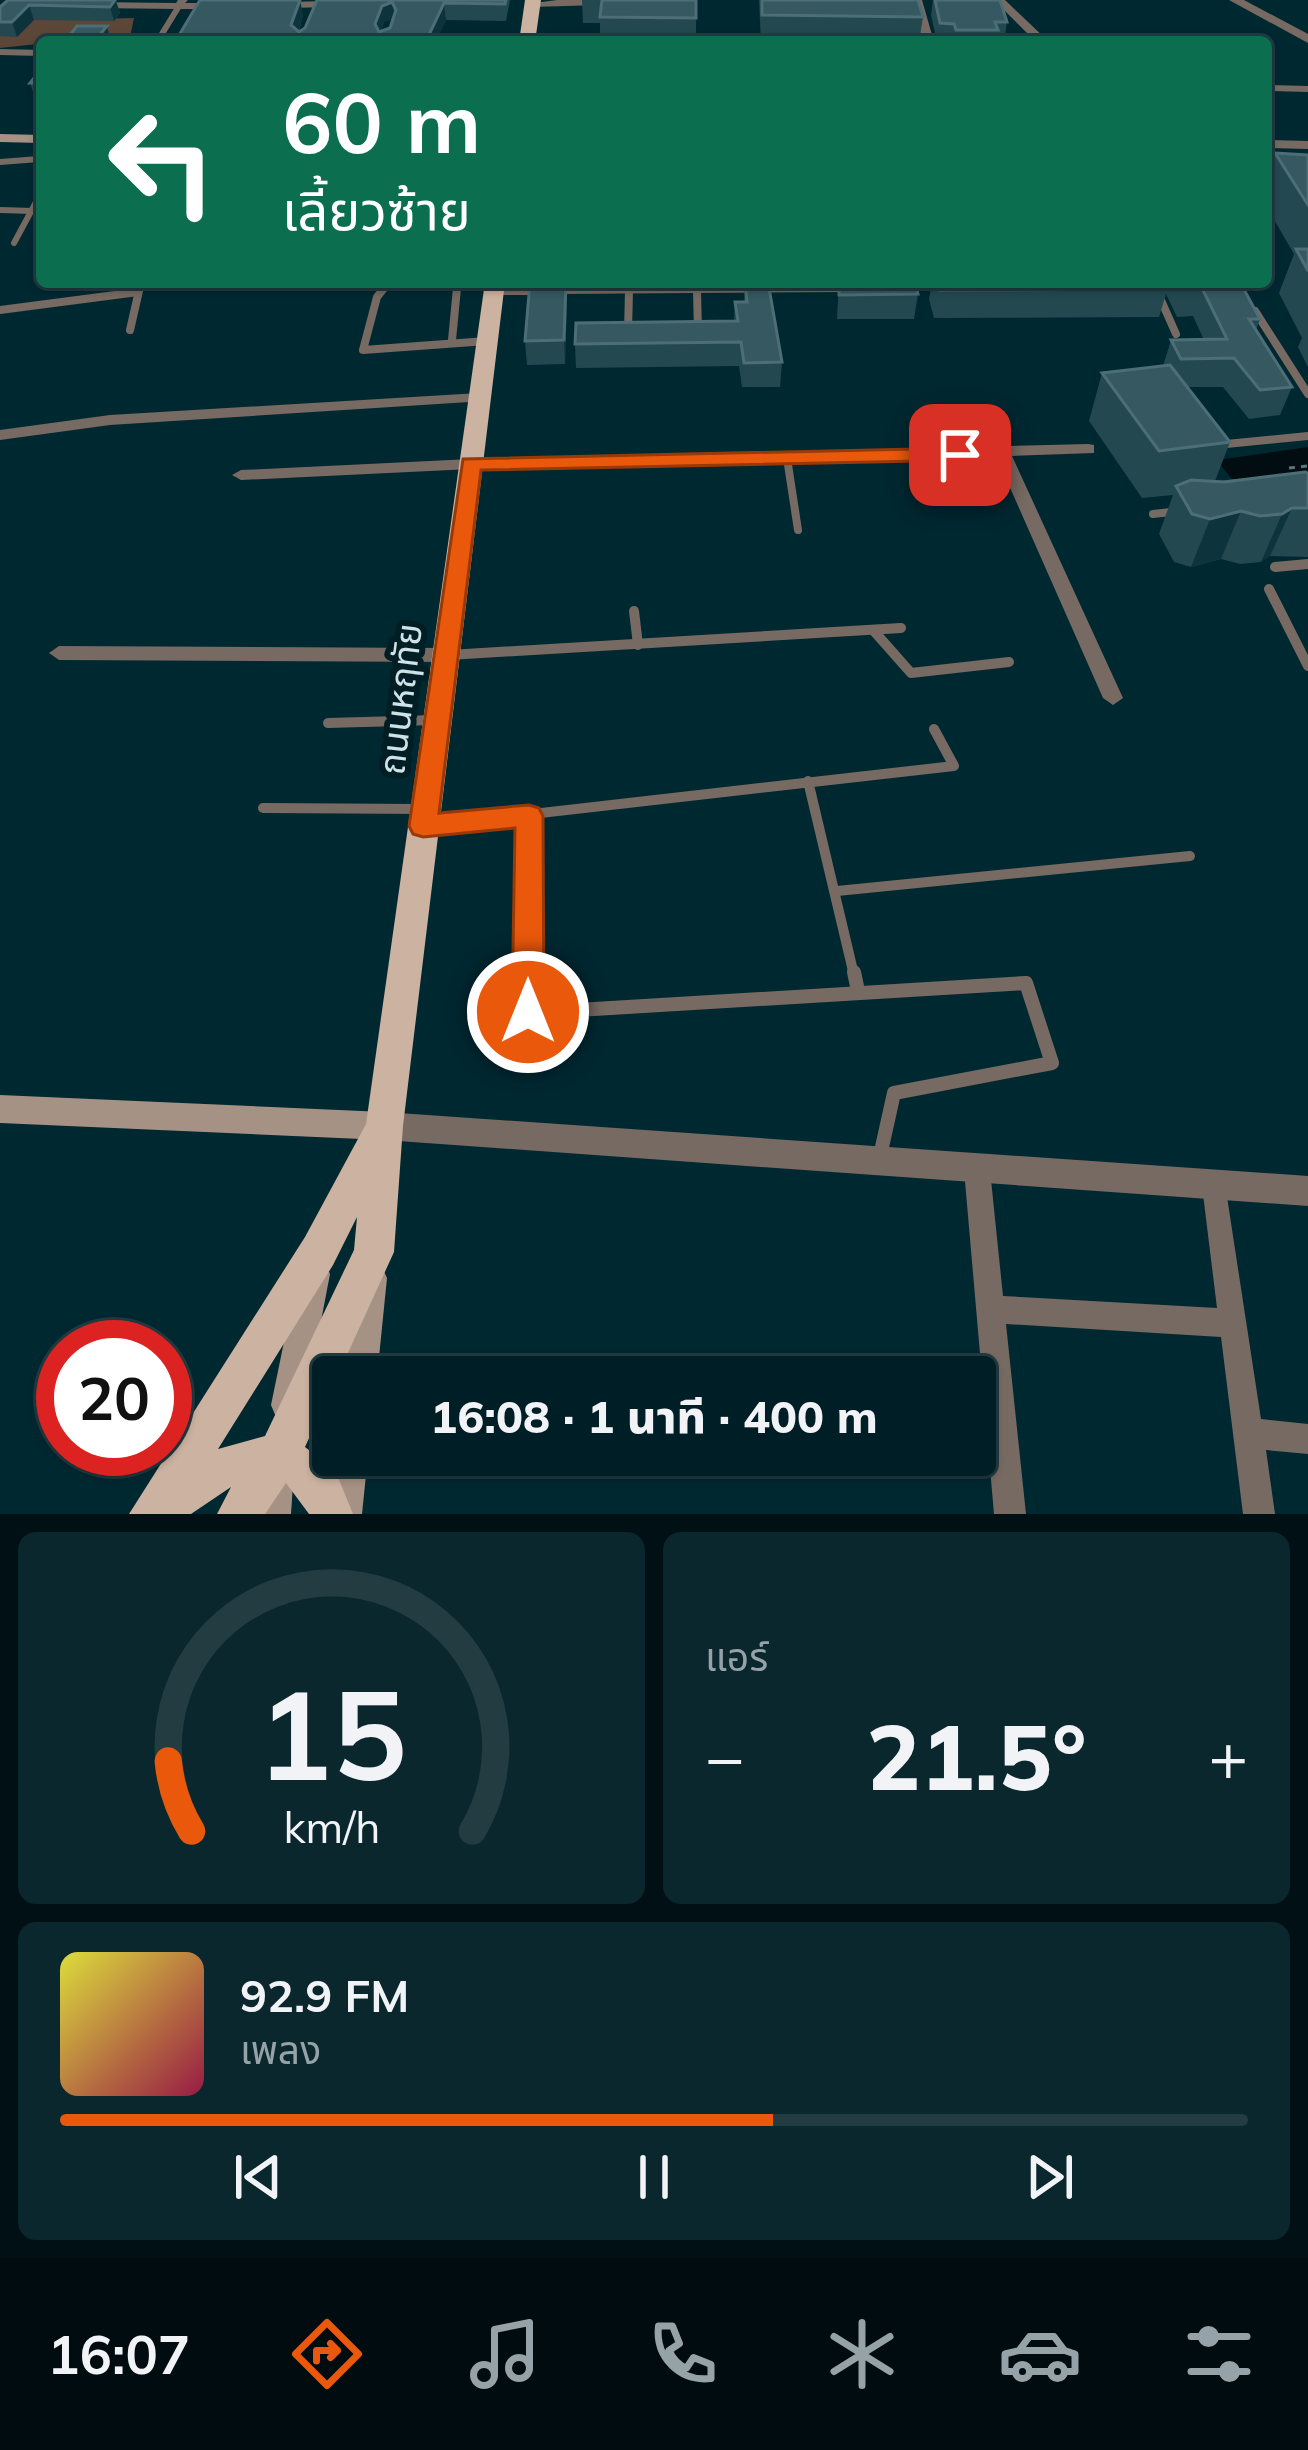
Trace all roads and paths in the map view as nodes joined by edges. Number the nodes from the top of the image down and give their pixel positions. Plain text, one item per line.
1 (666, 0) edge
2 (917, 0) edge
3 (999, 0) edge
4 (1235, 0) edge
5 (315, 2) edge
6 (532, 2) edge
7 (92, 3) edge
8 (181, 3) edge
9 (335, 4) edge
10 (67, 5) edge
11 (269, 5) edge
12 (224, 6) edge
13 (308, 23) edge
14 (161, 36) edge
15 (528, 36) edge
16 (926, 36) edge
17 (1037, 36) edge
18 (1308, 39) edge
19 (0, 52) edge
20 (36, 53) edge
21 (1272, 88) edge
22 (1308, 89) edge
23 (0, 123) edge
24 (36, 124) edge
25 (0, 138) edge
26 (36, 139) edge
27 (1272, 145) edge
28 (1308, 145) edge
29 (1272, 158) edge
30 (36, 159) edge
31 (1308, 159) edge
32 (0, 162) edge
33 (36, 204) edge
34 (0, 210) edge
35 (33, 211) junction
36 (14, 243) dead end
37 (134, 288) edge
38 (140, 288) edge
39 (384, 288) edge
40 (457, 288) edge
41 (494, 288) edge
42 (562, 288) edge
43 (857, 288) edge
44 (1156, 288) edge
45 (629, 290) junction
46 (697, 290) junction
47 (1250, 302) edge
48 (0, 310) edge
49 (130, 330) dead end
50 (652, 333) edge
51 (676, 333) edge
52 (1175, 334) edge
53 (452, 340) junction
54 (487, 340) junction
55 (1308, 394) edge
56 (479, 398) junction
57 (0, 435) edge
58 (1308, 436) edge
59 (1196, 447) edge
60 (1088, 449) dead end
61 (1004, 454) junction
62 (787, 458) junction
63 (471, 464) junction
64 (1308, 466) edge
65 (1289, 468) edge
66 (241, 475) dead end
67 (1194, 509) edge
68 (1153, 514) dead end
69 (798, 530) dead end
70 (1308, 563) edge
71 (1275, 567) dead end
72 (1269, 589) dead end
73 (634, 611) dead end
74 (901, 628) dead end
75 (873, 630) junction
76 (638, 645) junction
77 (59, 653) dead end
78 (446, 655) junction
79 (1010, 662) dead end
80 (1308, 666) edge
81 (1113, 698) dead end
82 (437, 720) junction
83 (328, 724) dead end
84 (934, 729) dead end
85 (808, 781) junction
86 (263, 808) dead end
87 (529, 816) junction
88 (424, 817) junction
89 (1190, 856) dead end
90 (837, 891) junction
91 (858, 991) junction
92 (0, 1108) edge
93 (384, 1126) junction
94 (878, 1164) junction
95 (977, 1170) junction
96 (1216, 1186) junction
97 (1308, 1191) edge
98 (319, 1250) junction
99 (374, 1252) junction
100 (990, 1310) junction
101 (1231, 1323) junction
102 (362, 1356) edge
103 (1251, 1433) junction
104 (1308, 1439) edge
105 (277, 1460) junction
106 (349, 1476) edge
107 (154, 1514) edge
108 (239, 1514) edge
109 (273, 1514) edge
110 (331, 1514) edge
111 (344, 1514) edge
112 (1010, 1514) edge
113 (1259, 1514) edge

1 - 6 street
2 - 16 street
3 - 17 street
4 - 18 street
5 - 9 lane
5 - 11 lane
5 - 13 lane
6 - 15 main road
7 - 8 street
7 - 10 street
8 - 12 lane
8 - 14 lane
19 - 20 lane
21 - 22 lane
23 - 24 main road
25 - 26 main road
27 - 28 street
29 - 31 street
30 - 32 lane
33 - 35 lane
34 - 35 lane
35 - 36 lane
37 - 48 lane
38 - 49 lane
39 - 53 lane
40 - 53 lane
41 - 54 main road, ถนนหฤทัย
42 - 45 lane
43 - 46 lane
44 - 52 lane
45 - 46 lane
45 - 50 lane
46 - 51 lane
47 - 55 lane
53 - 54 lane
54 - 56 main road, ถนนหฤทัย
56 - 57 street
56 - 63 main road, ถนนหฤทัย
58 - 59 lane
60 - 61 street
61 - 62 street
61 - 81 street
62 - 63 street
62 - 69 lane
63 - 66 street
63 - 78 main road, ถนนหฤทัย
64 - 65 path
67 - 68 lane
70 - 71 lane
72 - 80 lane
73 - 76 lane
74 - 75 lane
75 - 76 lane
75 - 79 lane
76 - 78 lane
77 - 78 street
78 - 82 main road, ถนนหฤทัย
82 - 83 lane
82 - 88 main road, ถนนหฤทัย
84 - 85 lane
85 - 87 lane
85 - 90 lane
86 - 88 lane
87 - 88 lane
87 - 91 lane
88 - 93 main road, ถนนหฤทัย
89 - 90 lane
90 - 91 lane
91 - 94 lane
92 - 93 main road
93 - 94 street
93 - 98 main road
93 - 99 main road, ถนนหฤทัย
94 - 95 street
95 - 96 street
95 - 100 street
96 - 97 street
96 - 101 street
98 - 105 main road
98 - 107 main road
99 - 102 main road
99 - 105 main road
100 - 101 street
100 - 112 street
101 - 103 street
103 - 104 street
103 - 113 street
105 - 107 main road
105 - 108 main road
105 - 109 main road
105 - 110 main road
106 - 111 main road

